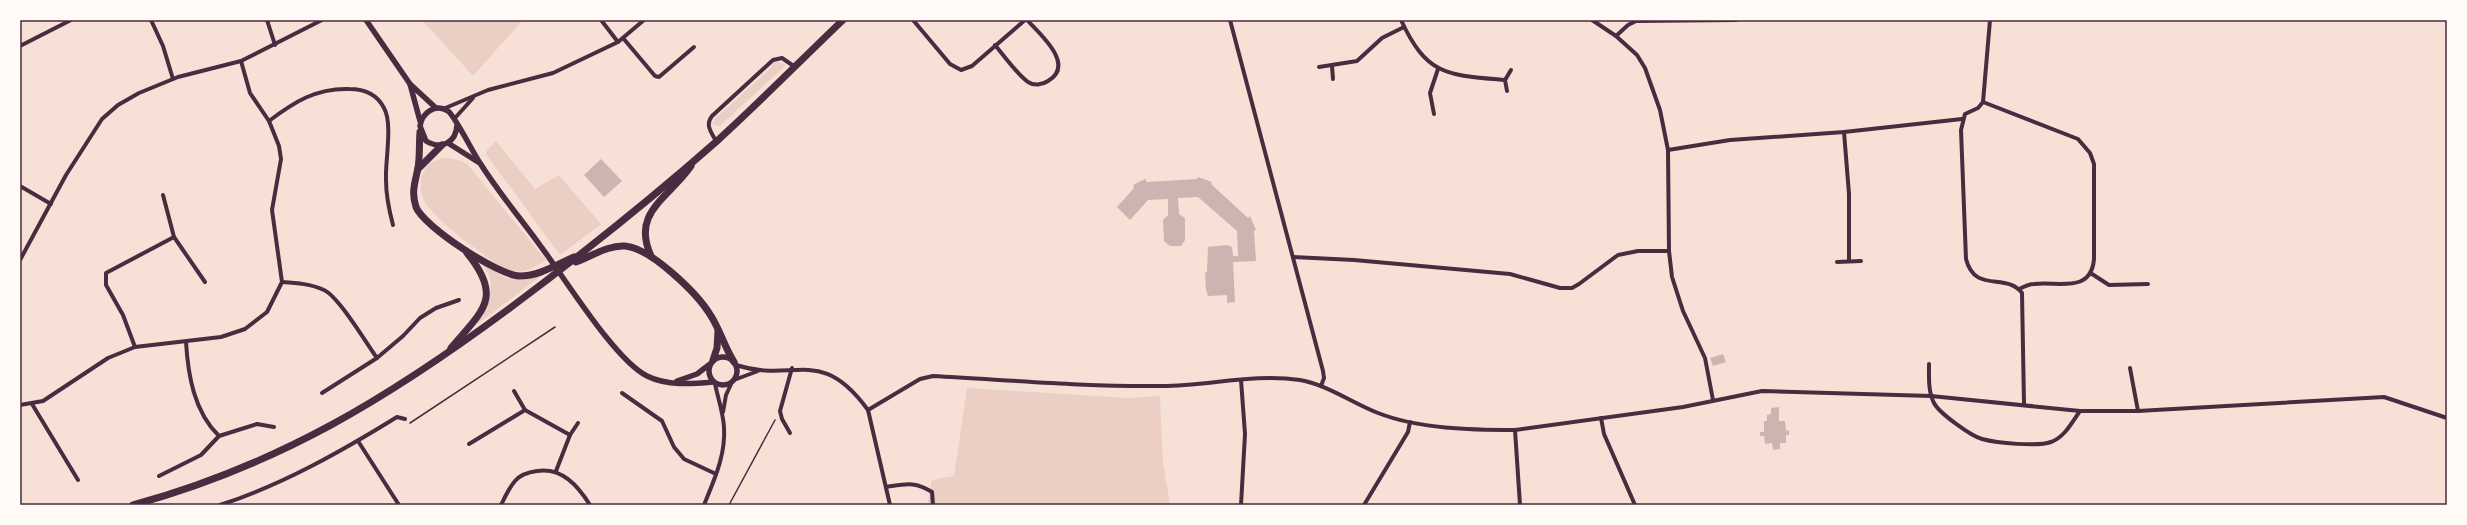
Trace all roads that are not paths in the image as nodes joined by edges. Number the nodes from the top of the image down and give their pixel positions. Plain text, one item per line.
1 (70, 20) edge
2 (151, 20) edge
3 (268, 20) edge
4 (322, 20) edge
5 (366, 20) edge
6 (601, 20) edge
7 (644, 20) edge
8 (842, 20) edge
9 (913, 20) edge
10 (1026, 20) edge
11 (1230, 20) edge
12 (1401, 20) edge
13 (1592, 20) edge
14 (1736, 20) edge
15 (1990, 20) edge
16 (1404, 27) junction
17 (1616, 36) junction
18 (623, 38) junction
19 (618, 42) junction
20 (275, 45) junction
21 (995, 45) junction
22 (20, 46) edge
23 (694, 47) dead end
24 (240, 61) junction
25 (1332, 66) junction
26 (795, 67) junction
27 (1319, 67) dead end
28 (1438, 69) junction
29 (1511, 70) dead end
30 (173, 79) junction
31 (1333, 79) dead end
32 (1505, 80) junction
33 (410, 84) junction
34 (1507, 91) dead end
35 (474, 96) junction
36 (1983, 102) junction
37 (436, 108) junction
38 (443, 109) junction
39 (1434, 114) dead end
40 (455, 118) junction
41 (1962, 119) junction
42 (269, 121) junction
43 (420, 121) junction
44 (457, 125) junction
45 (420, 132) junction
46 (1844, 132) junction
47 (716, 141) junction
48 (445, 144) junction
49 (1668, 150) junction
50 (696, 158) junction
51 (480, 164) junction
52 (418, 169) junction
53 (20, 186) edge
54 (163, 195) dead end
55 (51, 204) junction
56 (393, 225) dead end
57 (174, 237) junction
58 (465, 250) junction
59 (586, 251) junction
60 (1669, 251) junction
61 (651, 256) junction
62 (1293, 257) junction
63 (20, 260) edge
64 (1861, 261) dead end
65 (1837, 262) dead end
66 (1849, 262) junction
67 (564, 268) junction
68 (2092, 274) junction
69 (205, 282) dead end
70 (282, 282) junction
71 (2148, 284) dead end
72 (2019, 289) junction
73 (459, 300) dead end
74 (718, 329) junction
75 (186, 342) junction
76 (135, 347) junction
77 (377, 358) junction
78 (443, 358) junction
79 (712, 362) junction
80 (735, 364) junction
81 (1929, 364) dead end
82 (792, 368) junction
83 (2130, 368) dead end
84 (763, 370) junction
85 (1241, 380) junction
86 (733, 381) junction
87 (673, 382) junction
88 (714, 383) junction
89 (1322, 386) junction
90 (514, 391) dead end
91 (322, 393) dead end
92 (622, 393) dead end
93 (1931, 396) junction
94 (1713, 400) junction
95 (32, 404) junction
96 (2024, 404) junction
97 (20, 405) edge
98 (526, 410) junction
99 (868, 410) junction
100 (2080, 411) junction
101 (2138, 411) junction
102 (722, 416) junction
103 (1601, 418) junction
104 (2447, 418) edge
105 (405, 419) road end
106 (1410, 422) junction
107 (578, 423) dead end
108 (274, 427) dead end
109 (1515, 430) junction
110 (790, 433) dead end
111 (570, 435) junction
112 (219, 436) junction
113 (358, 441) junction
114 (469, 444) dead end
115 (556, 471) junction
116 (716, 474) junction
117 (159, 476) dead end
118 (78, 480) dead end
119 (886, 487) junction
120 (133, 505) edge
121 (220, 505) edge
122 (400, 505) edge
123 (501, 505) edge
124 (590, 505) edge
125 (704, 505) edge
126 (890, 505) edge
127 (934, 505) edge
128 (1241, 505) edge
129 (1364, 505) edge
130 (1520, 505) edge
131 (1635, 505) edge

1 - 22 street
2 - 30 street
3 - 20 street
4 - 20 street
5 - 33 street
6 - 19 street
7 - 18 street
8 - 26 main road
9 - 21 street
10 - 21 street
10 - 21 street
11 - 62 street
12 - 16 street
13 - 17 street
14 - 17 street
15 - 36 street
16 - 25 street
16 - 28 street
17 - 49 street
18 - 19 street
18 - 23 street
19 - 35 street
20 - 24 street
24 - 30 street
24 - 42 street
25 - 27 street
25 - 31 street
26 - 47 main road
26 - 47 street
28 - 32 street
28 - 39 street
29 - 32 street
30 - 55 street
32 - 34 street
33 - 37 street
33 - 43 street
35 - 38 street
35 - 40 street
36 - 41 street
36 - 68 street
37 - 38 street
37 - 43 street
38 - 40 street
40 - 44 street
41 - 46 street
41 - 72 street
42 - 56 street
42 - 70 street
43 - 45 street
44 - 48 street
44 - 51 street
45 - 48 street
45 - 52 main road
46 - 49 street
46 - 66 street
47 - 50 main road
48 - 51 street
48 - 52 main road
49 - 60 street
50 - 59 main road
50 - 61 main road
51 - 87 street
52 - 58 main road
53 - 55 street
54 - 57 street
55 - 63 street
57 - 69 street
57 - 76 street
58 - 59 main road
58 - 78 main road
59 - 67 main road
60 - 62 street
60 - 94 street
61 - 67 main road
61 - 74 main road
62 - 89 street
64 - 66 street
65 - 66 street
67 - 78 main road
68 - 71 street
68 - 72 street
70 - 75 street
70 - 77 street
72 - 96 street
73 - 77 street
74 - 79 main road
74 - 80 main road
75 - 76 street
75 - 112 street
76 - 95 street
77 - 91 street
78 - 120 main road
79 - 80 street
79 - 87 street
79 - 88 street
80 - 84 street
80 - 86 street
81 - 93 street
82 - 84 street
82 - 99 street
82 - 110 street
83 - 101 street
84 - 86 street
85 - 89 street
85 - 99 street
85 - 128 street
86 - 88 street
86 - 102 street
87 - 88 street
88 - 102 street
89 - 106 street
90 - 98 street
92 - 116 street
93 - 94 street
93 - 96 street
93 - 100 street
94 - 103 street
95 - 97 street
95 - 118 street
96 - 100 street
98 - 111 street
98 - 114 street
99 - 119 street
100 - 101 street
101 - 104 street
102 - 116 street
103 - 109 street
103 - 131 street
105 - 113 street
106 - 109 street
106 - 129 street
107 - 111 street
108 - 112 street
109 - 130 street
111 - 115 street
112 - 117 street
113 - 121 street
113 - 122 street
115 - 123 street
115 - 124 street
116 - 125 street
119 - 126 street
119 - 127 street

